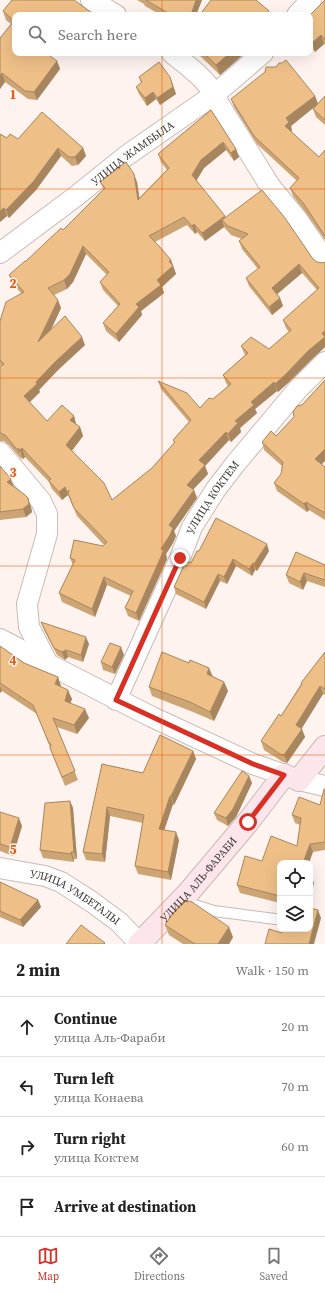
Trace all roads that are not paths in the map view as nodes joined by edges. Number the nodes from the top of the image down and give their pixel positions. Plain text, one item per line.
1 (91, 0) edge
2 (311, 0) edge
3 (111, 12) edge
4 (301, 12) edge
5 (176, 56) edge
6 (259, 56) edge
7 (215, 94) junction
8 (0, 253) edge
9 (325, 260) edge
10 (325, 362) edge
11 (0, 452) edge
12 (0, 639) edge
13 (48, 664) junction
14 (116, 700) junction
15 (325, 747) edge
16 (292, 778) junction
17 (325, 786) edge
18 (0, 868) edge
19 (181, 901) junction
20 (275, 919) dead end
21 (140, 944) edge

1 - 3 street
2 - 4 street
5 - 7 street
6 - 7 street, УЛИЦА ЖАМБЫЛА
7 - 8 street, УЛИЦА ЖАМБЫЛА
7 - 9 street
10 - 14 street, УЛИЦА КОКТЕМ
11 - 13 street
12 - 13 street
13 - 14 street
14 - 16 street
15 - 16 street, УЛИЦА АЛЬ-ФАРАБИ
16 - 17 street
16 - 19 street, УЛИЦА АЛЬ-ФАРАБИ
18 - 21 street, УЛИЦА УМБЕТАЛЫ
19 - 20 lane
19 - 21 street, УЛИЦА АЛЬ-ФАРАБИ

